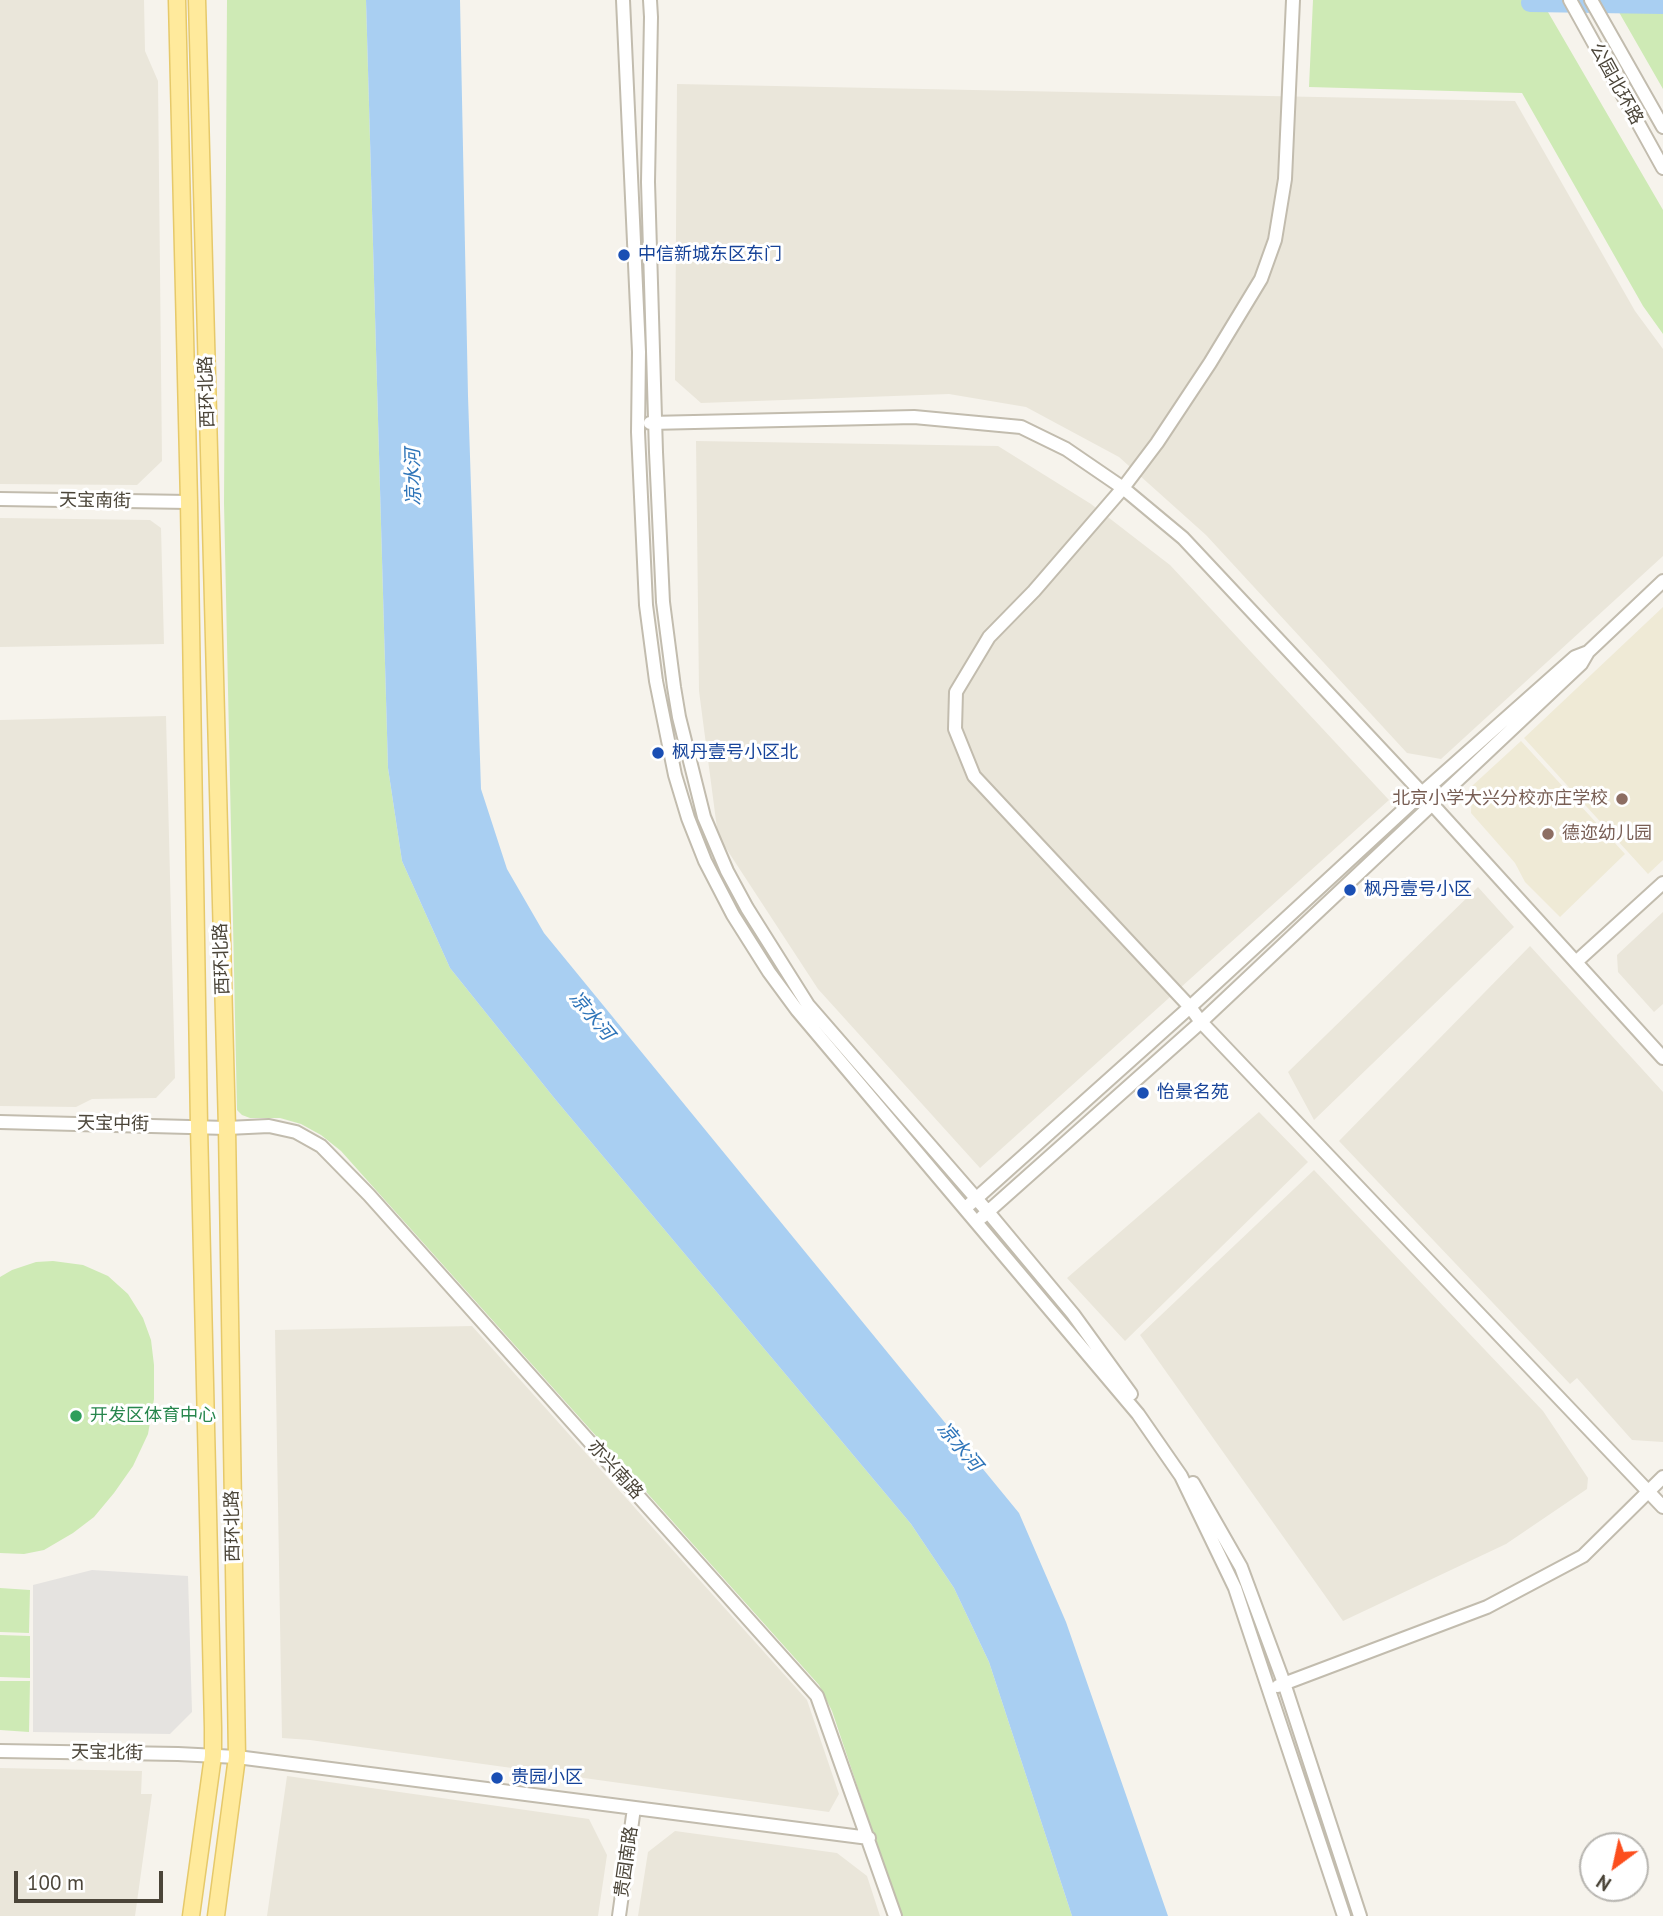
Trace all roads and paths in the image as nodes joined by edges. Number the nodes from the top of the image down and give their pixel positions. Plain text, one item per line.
1 (177, 0) edge
2 (197, 0) edge
3 (623, 0) edge
4 (650, 0) edge
5 (1293, 0) edge
6 (1570, 0) edge
7 (1591, 0) edge
8 (1663, 127) edge
9 (1663, 168) edge
10 (656, 423) junction
11 (639, 424) junction
12 (1123, 488) junction
13 (0, 499) edge
14 (190, 502) junction
15 (1663, 581) edge
16 (1588, 652) junction
17 (1422, 793) junction
18 (1432, 804) junction
19 (1663, 883) edge
20 (1576, 962) junction
21 (1190, 1007) junction
22 (1201, 1022) junction
23 (1663, 1058) edge
24 (0, 1122) edge
25 (199, 1126) junction
26 (227, 1128) junction
27 (976, 1199) junction
28 (965, 1209) junction
29 (988, 1212) junction
30 (977, 1222) junction
31 (1663, 1477) edge
32 (1649, 1491) junction
33 (1663, 1507) edge
34 (1284, 1684) junction
35 (1269, 1689) junction
36 (0, 1751) edge
37 (213, 1756) junction
38 (237, 1757) junction
39 (634, 1808) junction
40 (869, 1838) junction
41 (191, 1916) edge
42 (216, 1916) edge
43 (619, 1916) edge
44 (895, 1916) edge
45 (1344, 1916) edge
46 (1360, 1916) edge

1 - 14 main road, 西环北路
2 - 26 main road, 西环北路
3 - 11 street
4 - 10 street
5 - 12 street
6 - 9 street, 公园北环路
7 - 8 street, 公园北环路
10 - 11 street
10 - 12 street
10 - 27 street
11 - 28 street
12 - 17 street
12 - 21 street
13 - 14 street, 天宝南街
14 - 25 main road, 西环北路
15 - 16 street
16 - 17 street
16 - 18 street
17 - 18 street
17 - 21 street
18 - 20 street
18 - 22 street
19 - 20 street
20 - 23 street
21 - 22 street
21 - 27 street
22 - 29 street
22 - 32 street
24 - 25 street, 天宝中街
25 - 26 street, 天宝中街
25 - 37 main road, 西环北路
26 - 38 main road, 西环北路
26 - 40 street, 亦兴南路
27 - 28 street
27 - 29 street
28 - 30 street
29 - 30 street
29 - 34 street
30 - 35 street
31 - 32 street
32 - 33 street
32 - 34 street
34 - 35 street
34 - 46 street
35 - 45 street
36 - 37 street, 天宝北街
37 - 38 street, 天宝北街
37 - 41 main road, 西环北路
38 - 39 street, 天宝北街
38 - 42 main road, 西环北路
39 - 40 street, 天宝北街
39 - 43 street, 贵园南路
40 - 44 street, 亦兴南路

